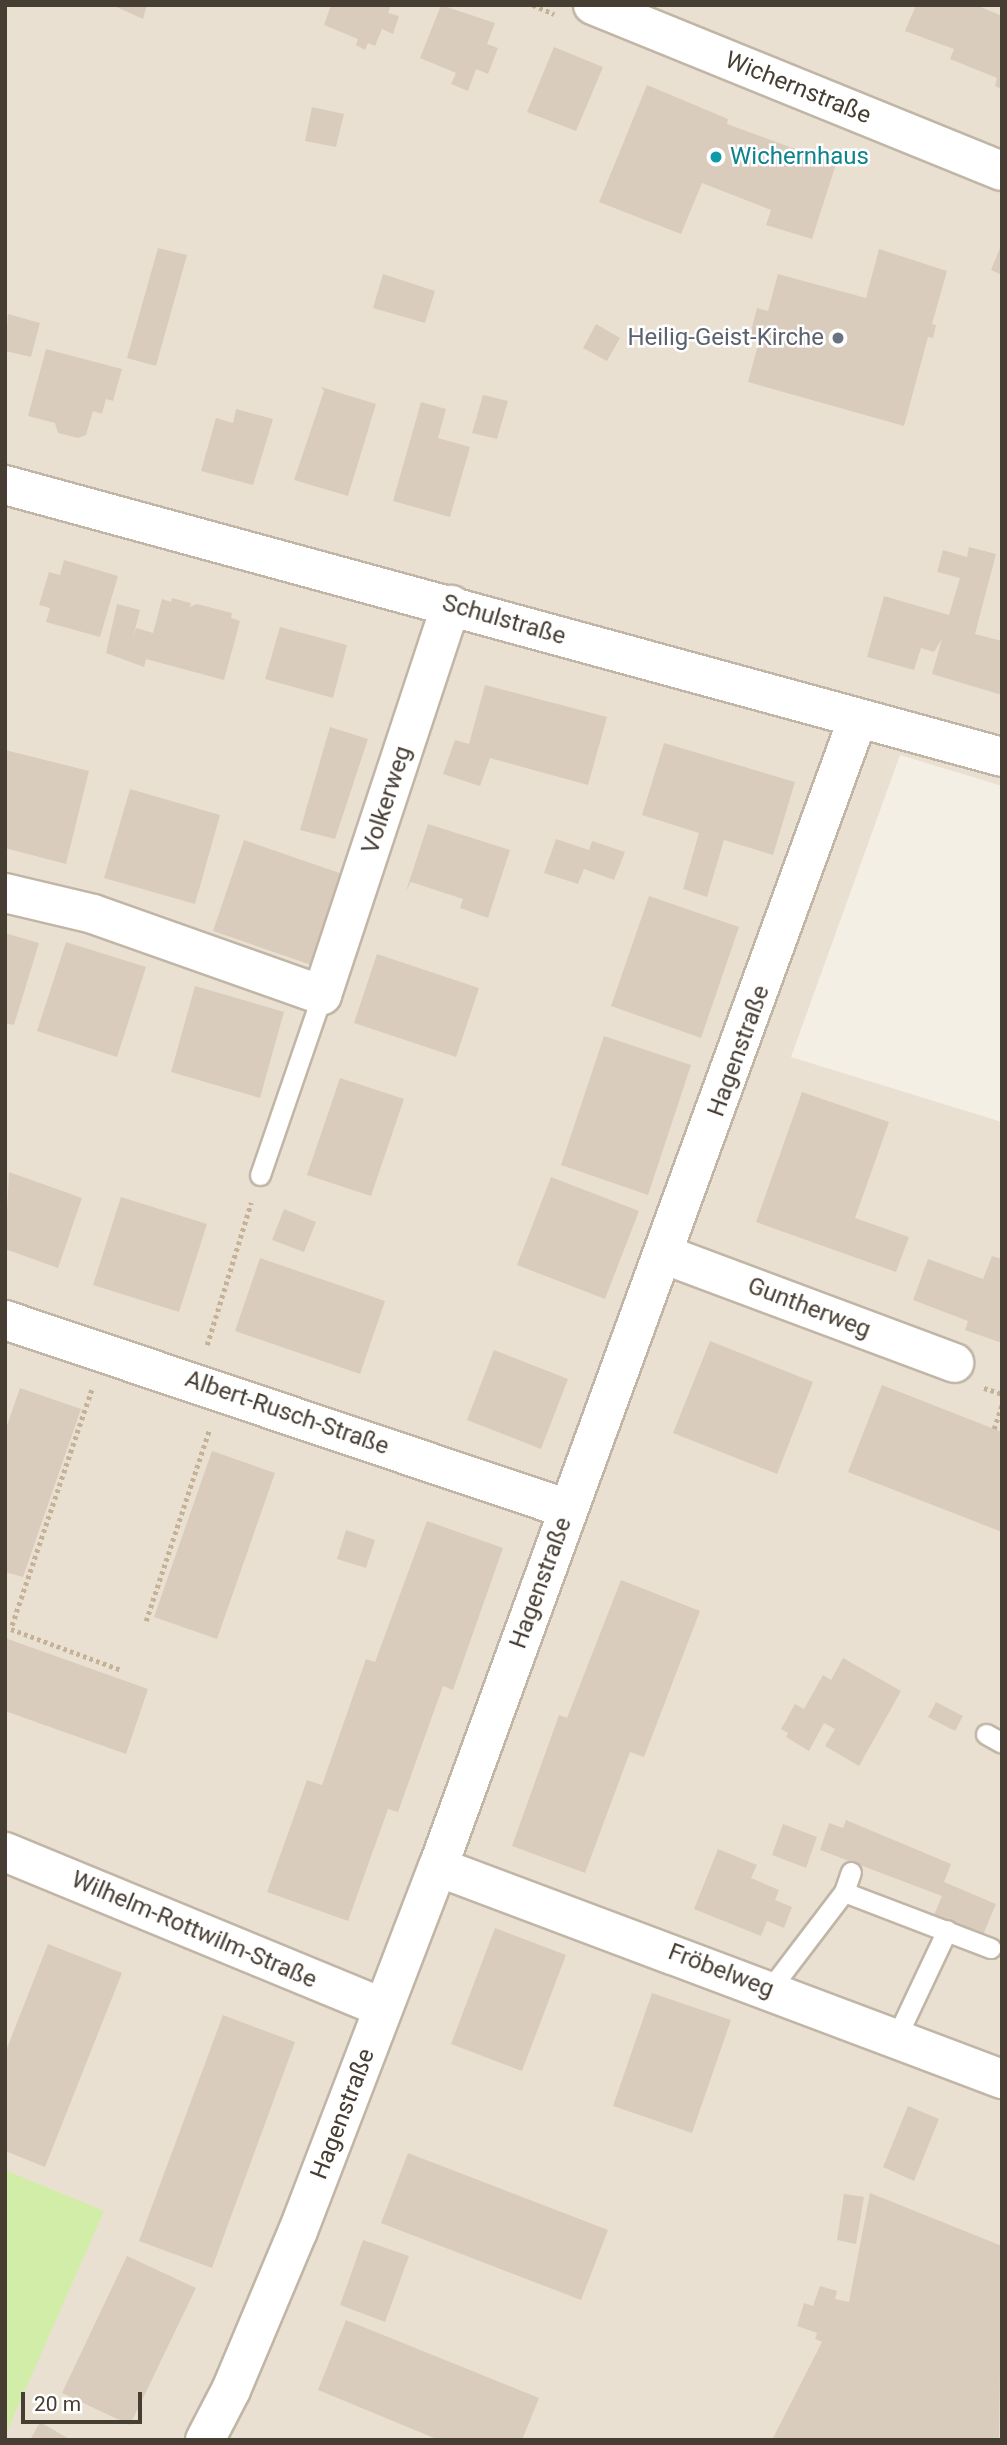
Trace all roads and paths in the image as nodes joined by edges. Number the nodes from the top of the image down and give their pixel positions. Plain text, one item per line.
1 (593, 5) edge
2 (1002, 171) edge
3 (5, 485) edge
4 (452, 605) junction
5 (858, 718) junction
6 (1002, 757) edge
7 (5, 892) edge
8 (322, 995) junction
9 (260, 1175) joint
10 (663, 1254) junction
11 (5, 1320) edge
12 (205, 1354) dead end
13 (954, 1363) dead end
14 (97, 1377) dead end
15 (1002, 1405) edge
16 (214, 1415) dead end
17 (993, 1429) dead end
18 (568, 1509) junction
19 (146, 1621) dead end
20 (121, 1670) dead end
21 (8, 1861) edge
22 (438, 1867) junction
23 (851, 1872) dead end
24 (844, 1892) junction
25 (947, 1930) junction
26 (991, 1948) dead end
27 (769, 1989) junction
28 (383, 2008) junction
29 (897, 2036) junction
30 (1002, 2079) edge
31 (205, 2440) edge

1 - 2 street, Wichernstraße
3 - 4 street, Schulstraße
4 - 5 street, Schulstraße
4 - 8 street, Volkerweg
5 - 6 street, Schulstraße
5 - 10 street, Hagenstraße
7 - 8 street
8 - 9 lane, Volkerweg
9 - 12 path
10 - 13 street, Guntherweg
10 - 18 street, Hagenstraße
11 - 18 street, Albert-Rusch-Straße
14 - 20 path
15 - 17 path
16 - 19 path
18 - 22 street, Hagenstraße
21 - 28 street, Wilhelm-Rottwilm-Straße
22 - 27 street, Fröbelweg
22 - 28 street, Hagenstraße
23 - 24 lane
24 - 25 lane
24 - 27 lane
25 - 26 lane
25 - 29 lane
27 - 29 street, Fröbelweg
28 - 31 street, Hagenstraße
29 - 30 street, Fröbelweg

